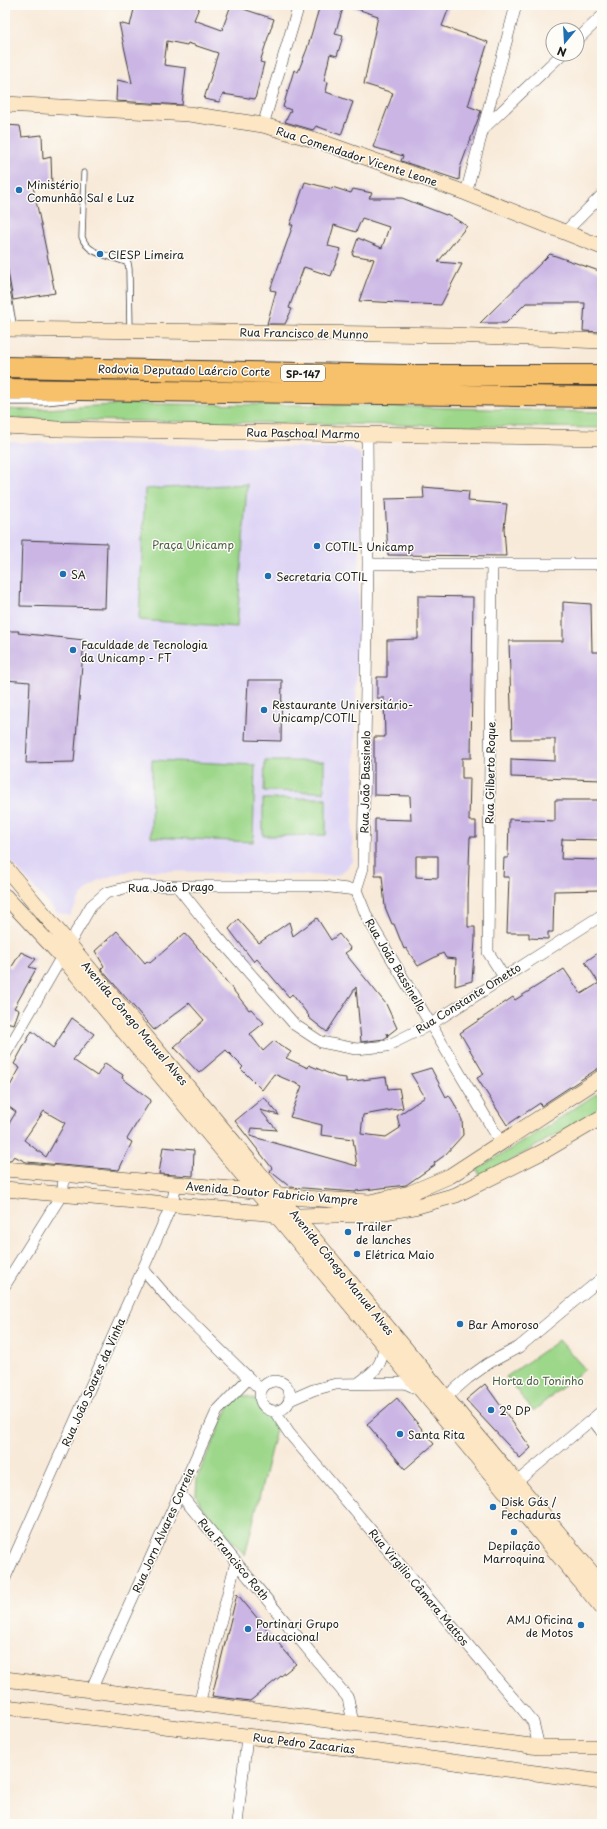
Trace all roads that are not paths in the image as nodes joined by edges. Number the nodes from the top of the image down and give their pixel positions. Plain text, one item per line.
1 (299, 5) edge
2 (516, 5) edge
3 (602, 16) edge
4 (585, 32) edge
5 (554, 62) edge
6 (5, 104) edge
7 (263, 125) junction
8 (484, 128) junction
9 (84, 173) dead end
10 (466, 193) junction
11 (602, 195) edge
12 (565, 232) junction
13 (602, 246) edge
14 (5, 281) edge
15 (10, 330) edge
16 (130, 331) junction
17 (602, 341) edge
18 (5, 367) edge
19 (602, 375) edge
20 (5, 389) edge
21 (138, 391) junction
22 (92, 397) dead end
23 (602, 397) edge
24 (84, 398) dead end
25 (5, 402) edge
26 (5, 426) edge
27 (367, 434) junction
28 (602, 438) edge
29 (368, 564) junction
30 (602, 564) edge
31 (492, 565) junction
32 (5, 867) edge
33 (177, 886) junction
34 (356, 890) junction
35 (5, 896) edge
36 (602, 915) edge
37 (69, 943) junction
38 (61, 956) junction
39 (504, 977) junction
40 (431, 1024) junction
41 (5, 1055) edge
42 (602, 1077) edge
43 (602, 1117) edge
44 (501, 1143) junction
45 (5, 1169) edge
46 (65, 1173) junction
47 (176, 1184) junction
48 (5, 1189) edge
49 (255, 1191) junction
50 (62, 1194) junction
51 (278, 1194) junction
52 (172, 1204) junction
53 (274, 1214) junction
54 (297, 1216) junction
55 (143, 1269) junction
56 (602, 1278) edge
57 (5, 1285) edge
58 (384, 1345) junction
59 (249, 1378) junction
60 (360, 1382) junction
61 (264, 1387) junction
62 (421, 1390) junction
63 (445, 1398) junction
64 (285, 1403) junction
65 (602, 1411) edge
66 (592, 1419) junction
67 (602, 1432) edge
68 (511, 1486) junction
69 (180, 1494) junction
70 (236, 1562) junction
71 (5, 1578) edge
72 (602, 1585) edge
73 (602, 1608) edge
74 (5, 1679) edge
75 (91, 1690) junction
76 (199, 1704) junction
77 (5, 1707) edge
78 (353, 1723) junction
79 (247, 1736) junction
80 (539, 1747) junction
81 (602, 1747) edge
82 (602, 1782) edge
83 (237, 1824) edge

1 - 7 street
2 - 8 street
3 - 4 street
5 - 8 street
6 - 7 street, Rua Comendador Vicente Leone
7 - 10 street, Rua Comendador Vicente Leone
8 - 10 street
9 - 16 lane
10 - 12 street, Rua Comendador Vicente Leone
11 - 12 street
12 - 13 street, Rua Comendador Vicente Leone
14 - 15 lane
15 - 16 street, Rua Francisco de Munno
16 - 17 street, Rua Francisco de Munno
18 - 19 highway, Rodovia Deputado Laércio Corte / SP-147
20 - 21 highway, Rodovia Deputado Laércio Corte / SP-147
21 - 22 lane
21 - 23 highway, Rodovia Deputado Laércio Corte / SP-147
24 - 25 lane
26 - 27 street, Rua Paschoal Marmo
27 - 28 street, Rua Paschoal Marmo
27 - 29 street, Rua João Bassinelo
29 - 31 street
29 - 34 street, Rua João Bassinelo
30 - 31 street
31 - 39 street, Rua Gilberto Roque
32 - 37 street, Avenida Cônego Manuel Alves
33 - 34 street, Rua João Drago
33 - 37 street, Rua João Drago
33 - 40 street, Rua Constante Ometto
34 - 40 street, Rua João Bassinello
35 - 38 street, Avenida Cônego Manuel Alves
36 - 39 street, Rua Constante Ometto
37 - 38 street, Rua João Drago
37 - 51 street, Avenida Cônego Manuel Alves
38 - 41 street, Rua João Drago
38 - 49 street, Avenida Cônego Manuel Alves
39 - 40 street, Rua Constante Ometto
40 - 44 street, Rua João Bassinello
42 - 44 street, Avenida Doutor Fabricio Vampre
43 - 54 street, Avenida Doutor Fabricio Vampre
44 - 51 street, Avenida Doutor Fabricio Vampre
45 - 46 street, Avenida Doutor Fabricio Vampre
46 - 47 street, Avenida Doutor Fabricio Vampre
46 - 50 street
47 - 49 street, Avenida Doutor Fabricio Vampre
47 - 52 street, Rua João Soares da Vinha
48 - 50 street, Avenida Doutor Fabricio Vampre
49 - 51 street, Avenida Doutor Fabricio Vampre
49 - 53 street, Avenida Cônego Manuel Alves
50 - 52 street, Avenida Doutor Fabricio Vampre
50 - 57 street
51 - 54 street, Avenida Cônego Manuel Alves
52 - 53 street, Avenida Doutor Fabricio Vampre
52 - 55 street, Rua João Soares da Vinha
53 - 54 street, Avenida Doutor Fabricio Vampre
53 - 58 street, Avenida Cônego Manuel Alves
54 - 63 street, Avenida Cônego Manuel Alves
55 - 59 street
55 - 71 street, Rua João Soares da Vinha
56 - 63 street
58 - 60 street
58 - 62 street, Avenida Cônego Manuel Alves
59 - 61 street
59 - 69 street, Rua Jorn Alvares Correia
60 - 62 street
60 - 64 street
61 - 64 street
61 - 64 street
62 - 68 street, Avenida Cônego Manuel Alves
63 - 68 street, Avenida Cônego Manuel Alves
64 - 80 street, Rua Virgilio Câmara Mattos
65 - 66 street
66 - 67 street
66 - 68 street
68 - 72 street, Avenida Cônego Manuel Alves
68 - 73 street, Avenida Cônego Manuel Alves
69 - 70 street, Rua Francisco Roth
69 - 75 street, Rua Jorn Alvares Correia
70 - 76 street
70 - 78 street, Rua Francisco Roth
74 - 75 street
75 - 76 street
76 - 78 street
77 - 79 street, Rua Pedro Zacarias
78 - 80 street
79 - 82 street, Rua Pedro Zacarias
79 - 83 street
80 - 81 street

